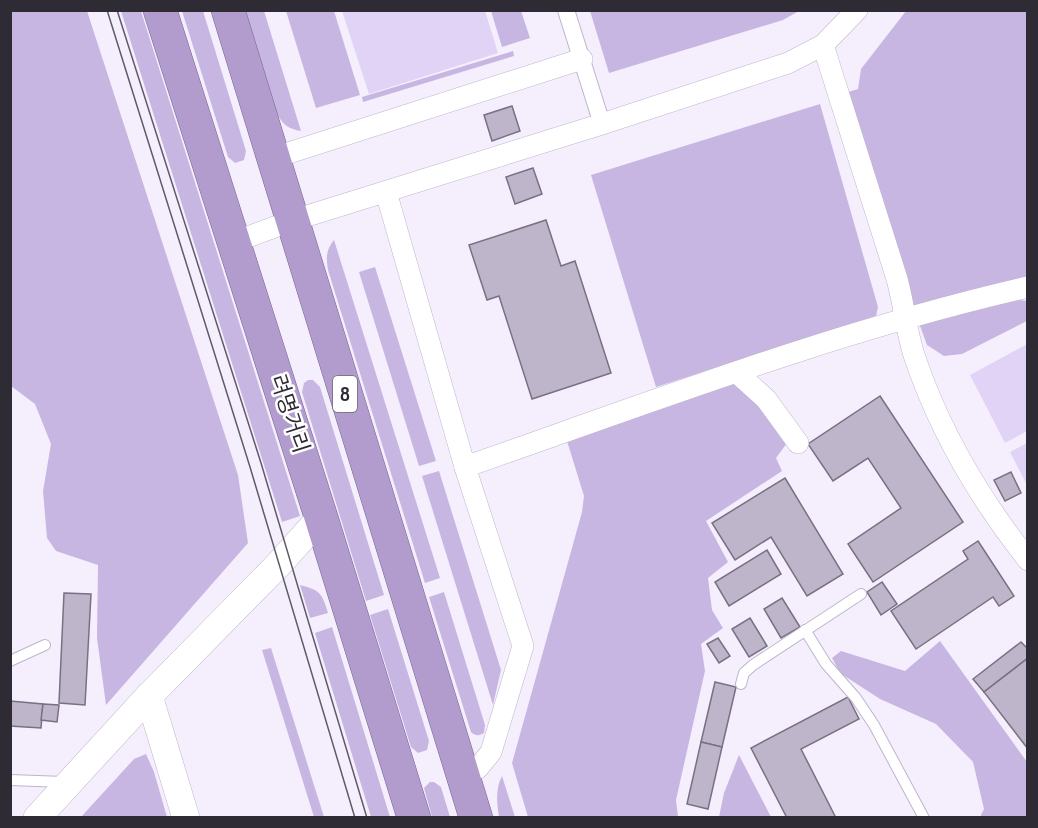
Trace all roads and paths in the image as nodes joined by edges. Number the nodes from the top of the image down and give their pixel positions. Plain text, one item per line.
1 (160, 10) edge
2 (228, 10) edge
3 (566, 10) edge
4 (857, 10) edge
5 (823, 45) junction
6 (582, 59) junction
7 (602, 124) junction
8 (273, 158) junction
9 (386, 192) junction
10 (291, 221) junction
11 (234, 242) junction
12 (1028, 287) edge
13 (905, 318) junction
14 (735, 372) junction
15 (798, 443) dead end
16 (465, 467) junction
17 (321, 517) junction
18 (1028, 560) edge
19 (861, 594) dead end
20 (805, 630) junction
21 (45, 645) dead end
22 (10, 661) edge
23 (741, 684) dead end
24 (149, 696) junction
25 (464, 777) junction
26 (10, 780) edge
27 (70, 782) junction
28 (37, 818) edge
29 (186, 818) edge
30 (414, 818) edge
31 (476, 818) edge
32 (924, 818) edge

1 - 11 highway, 려명거리
2 - 8 highway, 8
3 - 6 street
4 - 5 street
5 - 7 street
5 - 13 street
6 - 7 street
6 - 8 street
7 - 9 street
8 - 10 highway, 8
9 - 10 street
9 - 16 street
10 - 11 street
10 - 25 highway, 8
11 - 17 highway, 려명거리
12 - 13 street
13 - 14 street
13 - 18 street
14 - 15 street
14 - 16 street
16 - 25 street
17 - 24 street
17 - 30 highway, 려명거리
19 - 20 lane
20 - 23 lane
20 - 32 lane
21 - 22 lane
24 - 27 street
24 - 29 street
25 - 31 highway, 8
26 - 27 lane
27 - 28 street

